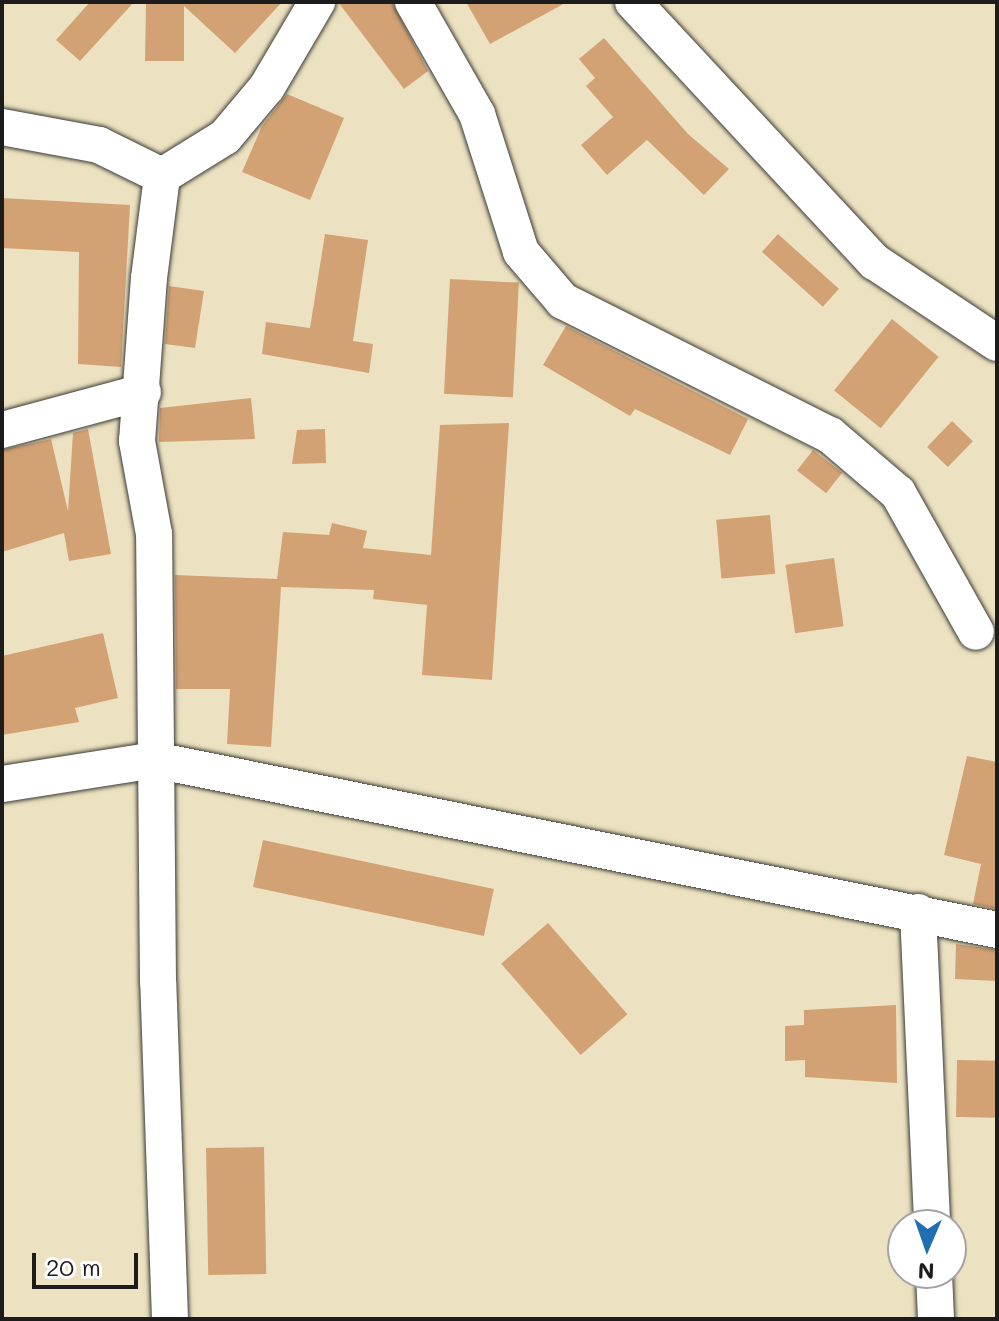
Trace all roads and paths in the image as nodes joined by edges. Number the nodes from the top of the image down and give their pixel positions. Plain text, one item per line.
1 (317, 2) edge
2 (413, 2) edge
3 (633, 2) edge
4 (2, 127) edge
5 (162, 176) junction
6 (997, 343) edge
7 (143, 392) junction
8 (2, 430) edge
9 (976, 632) dead end
10 (155, 760) junction
11 (2, 784) edge
12 (918, 912) junction
13 (997, 930) edge
14 (931, 1209) edge
15 (935, 1289) edge
16 (170, 1319) edge
17 (936, 1319) edge

1 - 5 street
2 - 9 street
3 - 6 street
4 - 5 street
5 - 7 street
7 - 8 street
7 - 10 street
10 - 11 street
10 - 12 street
10 - 16 street
12 - 13 street
12 - 14 street
15 - 17 street

